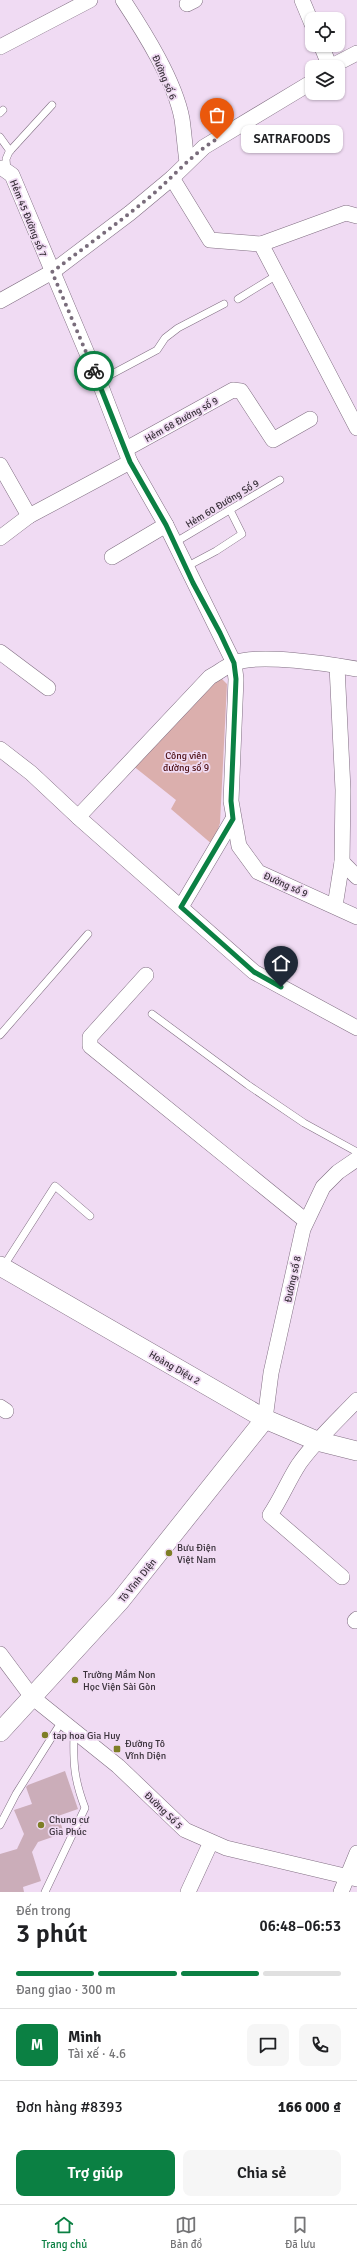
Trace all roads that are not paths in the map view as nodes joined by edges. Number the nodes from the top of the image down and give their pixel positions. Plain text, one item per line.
1 (90, 0) edge
2 (123, 0) edge
3 (302, 0) edge
4 (307, 12) edge
5 (0, 47) edge
6 (357, 53) edge
7 (344, 60) edge
8 (305, 86) edge
9 (52, 105) dead end
10 (0, 137) edge
11 (10, 151) junction
12 (187, 162) junction
13 (3, 168) edge
14 (172, 178) junction
15 (357, 216) edge
16 (261, 244) junction
17 (52, 272) junction
18 (277, 276) junction
19 (238, 299) dead end
20 (0, 300) edge
21 (224, 304) dead end
22 (99, 381) junction
23 (310, 418) dead end
24 (357, 428) edge
25 (128, 456) junction
26 (0, 465) edge
27 (280, 480) dead end
28 (230, 510) junction
29 (29, 516) junction
30 (166, 525) junction
31 (0, 538) edge
32 (174, 543) junction
33 (112, 557) dead end
34 (185, 568) junction
35 (0, 652) edge
36 (234, 663) junction
37 (337, 666) junction
38 (357, 669) edge
39 (48, 688) dead end
40 (0, 749) edge
41 (78, 817) junction
42 (233, 819) junction
43 (342, 862) junction
44 (357, 877) edge
45 (335, 906) junction
46 (181, 907) junction
47 (357, 917) edge
48 (88, 934) dead end
49 (146, 975) dead end
50 (152, 1014) dead end
51 (357, 1028) edge
52 (0, 1035) edge
53 (357, 1152) edge
54 (357, 1159) edge
55 (90, 1216) dead end
56 (306, 1221) junction
57 (1, 1267) edge
58 (357, 1400) edge
59 (265, 1419) junction
60 (317, 1441) junction
61 (357, 1451) edge
62 (342, 1577) dead end
63 (0, 1654) edge
64 (32, 1697) junction
65 (63, 1720) junction
66 (0, 1732) edge
67 (74, 1732) junction
68 (0, 1825) edge
69 (211, 1842) junction
70 (357, 1853) edge
71 (352, 1878) edge
72 (45, 1892) edge
73 (188, 1892) edge
74 (341, 1892) edge

1 - 5 street
2 - 12 street, Đường số 6
3 - 4 street
6 - 7 street
8 - 12 street
9 - 11 lane
10 - 11 lane
11 - 13 lane
12 - 14 street
13 - 17 street, Hẻm 45 Đường số 7
14 - 16 street
14 - 17 street
15 - 16 street
16 - 18 street
17 - 20 street
17 - 22 street, Đường số 9
18 - 19 lane
18 - 24 street
21 - 22 lane
22 - 25 street, Đường số 9
23 - 25 street, Hẻm 68 Đường số 9
25 - 29 street, Hẻm 68 Đường số 9
25 - 30 street, Đường số 9
26 - 29 street
27 - 28 lane, Hẻm 60 Đường Số 9
28 - 32 lane, Hẻm 60 Đường Số 9
28 - 34 lane
29 - 31 street, Hẻm 68 Đường số 9
30 - 32 street, Đường số 9
30 - 33 street
32 - 34 street, Đường số 9
34 - 36 street, Đường số 9
35 - 39 street
36 - 37 street
36 - 41 street
36 - 42 street, Đường số 9
37 - 38 street
37 - 43 street
40 - 41 street
41 - 46 street
42 - 45 street, Đường số 9
42 - 46 street
43 - 44 street
43 - 45 street
45 - 47 street, Đường số 9
46 - 51 street
48 - 52 lane
49 - 56 street
50 - 53 lane
54 - 56 street, Đường số 8
55 - 57 lane
56 - 59 street, Đường số 8
57 - 59 street, Hoàng Diệu 2
58 - 60 street
59 - 60 street, Hoàng Diệu 2
59 - 64 street, Tô Vĩnh Diện
60 - 61 street, Hoàng Diệu 2
60 - 62 street
63 - 64 street
64 - 65 street, Đường Số 5
64 - 66 street, Tô Vĩnh Diện
65 - 67 street, Đường Số 5
65 - 68 lane
67 - 69 street, Đường Số 5
67 - 72 lane
69 - 71 street, Đường Số 5
69 - 73 street
70 - 71 street
71 - 74 street

